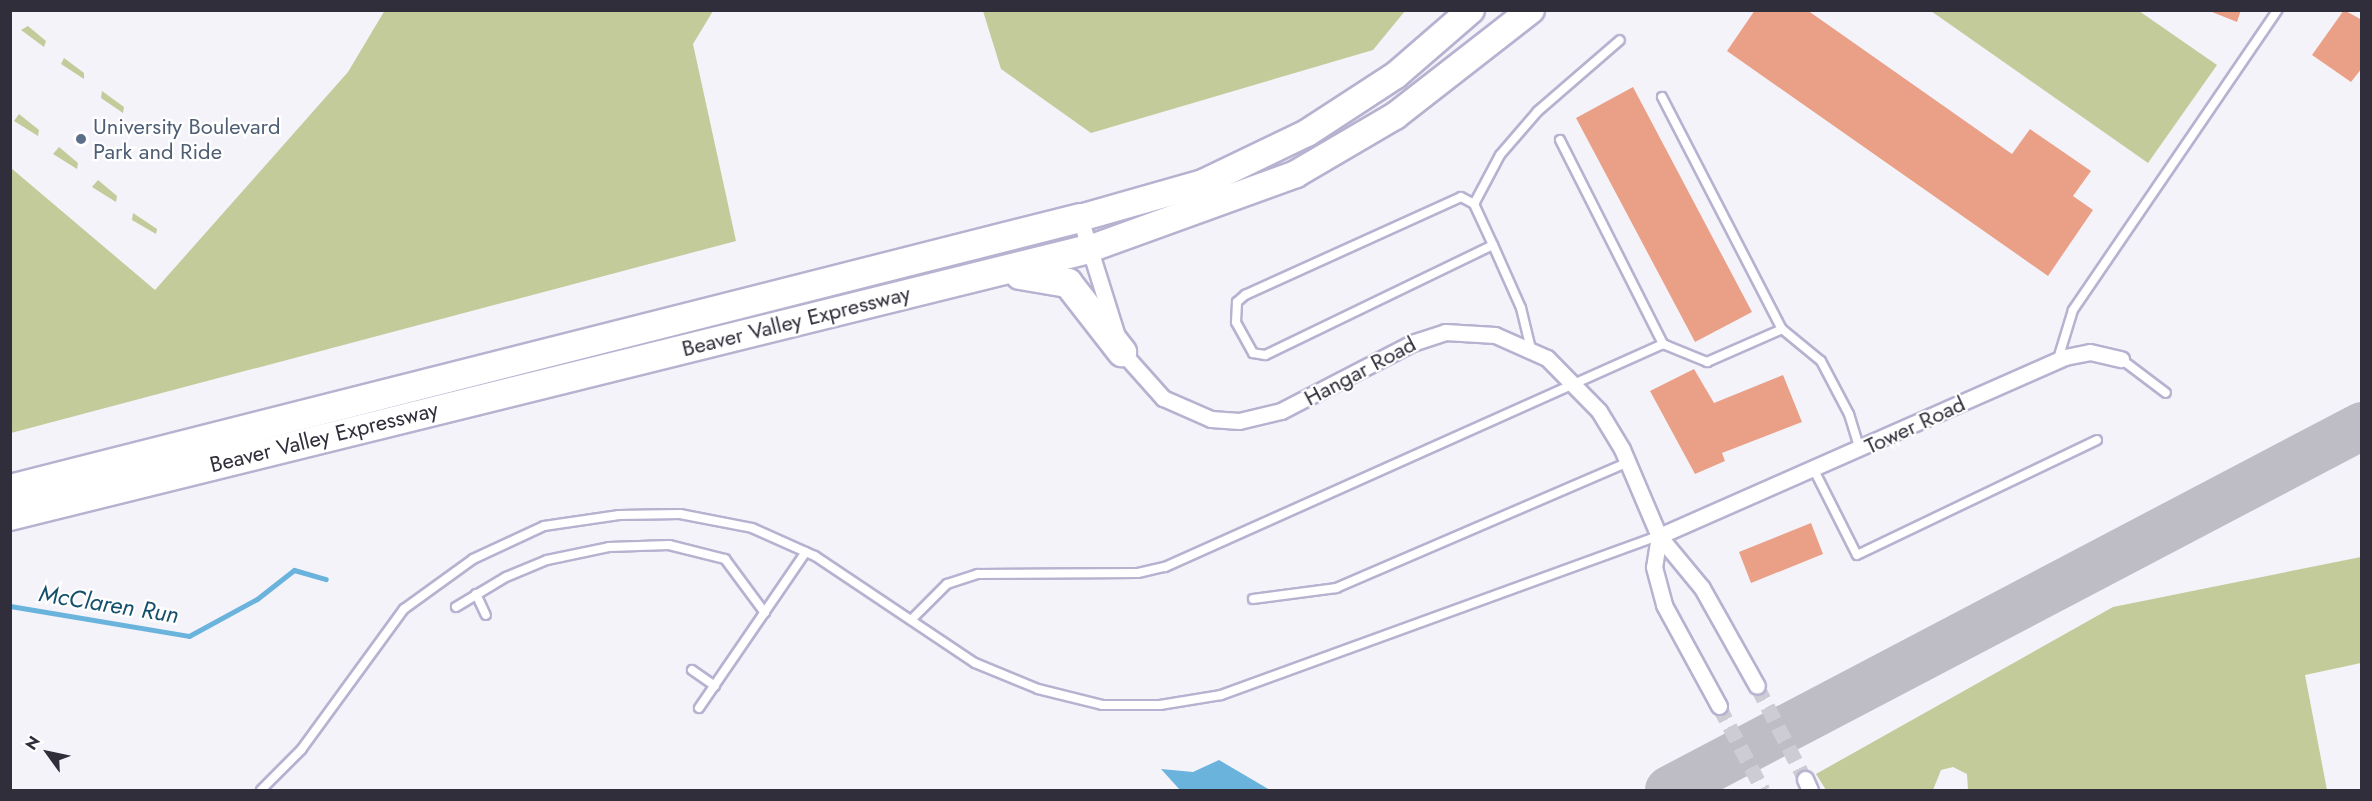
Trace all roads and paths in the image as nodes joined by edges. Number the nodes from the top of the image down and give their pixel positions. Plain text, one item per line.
1 (1472, 10) edge
2 (1531, 10) edge
3 (2278, 10) edge
4 (1620, 40) dead end
5 (1662, 97) dead end
6 (1560, 140) dead end
7 (1474, 204) junction
8 (1080, 219) junction
9 (1493, 245) junction
10 (1089, 249) junction
11 (994, 274) junction
12 (1782, 330) junction
13 (1664, 344) junction
14 (1531, 349) junction
15 (1122, 352) junction
16 (2121, 359) joint
17 (2058, 360) junction
18 (1574, 381) junction
19 (2166, 393) dead end
20 (2097, 440) dead end
21 (1860, 451) junction
22 (1628, 462) junction
23 (1814, 470) junction
24 (10, 489) edge
25 (10, 516) edge
26 (1659, 536) junction
27 (806, 552) junction
28 (476, 594) junction
29 (1252, 598) dead end
30 (456, 607) dead end
31 (765, 613) junction
32 (486, 615) dead end
33 (911, 620) junction
34 (692, 670) dead end
35 (715, 686) junction
36 (1757, 686) tunnel mouth
37 (1719, 706) tunnel mouth
38 (699, 708) dead end
39 (261, 790) edge

1 - 8 highway, Beaver Valley Expressway
2 - 10 highway, Beaver Valley Expressway
3 - 17 lane
4 - 7 lane
5 - 12 lane
6 - 13 lane
7 - 9 lane
7 - 9 lane
8 - 10 street, Hangar Road
8 - 24 highway, Beaver Valley Expressway
9 - 14 lane
10 - 11 highway, Beaver Valley Expressway
10 - 15 street, Hangar Road
11 - 15 highway
11 - 25 highway, Beaver Valley Expressway
12 - 13 lane
12 - 21 lane
13 - 18 lane
14 - 15 street, Hangar Road
14 - 18 street, Hangar Road
16 - 17 street, Tower Road
16 - 19 lane, Tower Road
17 - 21 street, Tower Road
18 - 22 street, Hangar Road
18 - 33 lane
20 - 23 lane
21 - 23 street, Tower Road
22 - 26 street, Hangar Road
22 - 29 lane
23 - 26 street, Tower Road
26 - 33 lane
26 - 36 street, Hangar Road
26 - 37 street
27 - 31 lane
27 - 33 lane
27 - 39 lane
28 - 30 lane
28 - 31 lane
28 - 32 lane
31 - 35 lane
34 - 35 lane
35 - 38 lane

